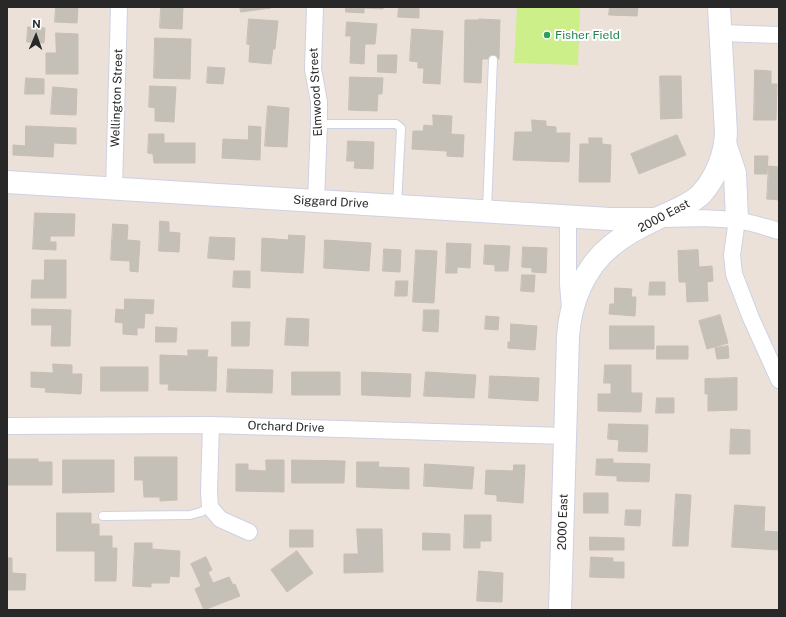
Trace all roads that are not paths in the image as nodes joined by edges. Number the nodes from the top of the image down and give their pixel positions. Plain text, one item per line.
1 (119, 7) edge
2 (315, 7) edge
3 (719, 7) edge
4 (721, 33) junction
5 (779, 35) edge
6 (493, 60) dead end
7 (320, 124) junction
8 (726, 146) junction
9 (7, 182) edge
10 (114, 188) junction
11 (316, 201) junction
12 (397, 206) junction
13 (487, 211) junction
14 (568, 216) junction
15 (655, 219) junction
16 (737, 220) junction
17 (779, 231) edge
18 (571, 314) junction
19 (779, 380) edge
20 (210, 425) junction
21 (7, 426) edge
22 (565, 436) junction
23 (210, 507) junction
24 (103, 516) dead end
25 (249, 532) dead end
26 (560, 610) edge

1 - 10 street, Wellington Street
2 - 7 street, Elmwood Street
3 - 4 street, 2000 East
4 - 5 street
4 - 8 street, 2000 East
6 - 13 lane
7 - 11 street, Elmwood Street
7 - 12 lane
8 - 15 street, 2000 East
8 - 16 street
9 - 10 street, Siggard Drive
10 - 11 street, Siggard Drive
11 - 12 street, Siggard Drive
12 - 13 street, Siggard Drive
13 - 14 street, Siggard Drive
14 - 15 street, Siggard Drive
14 - 18 street, 2000 East
15 - 16 street
15 - 18 street, 2000 East
16 - 17 street
16 - 19 street
18 - 22 street, 2000 East
20 - 21 street, Orchard Drive
20 - 22 street, Orchard Drive
20 - 23 street
22 - 26 street, 2000 East
23 - 24 lane
23 - 25 street

